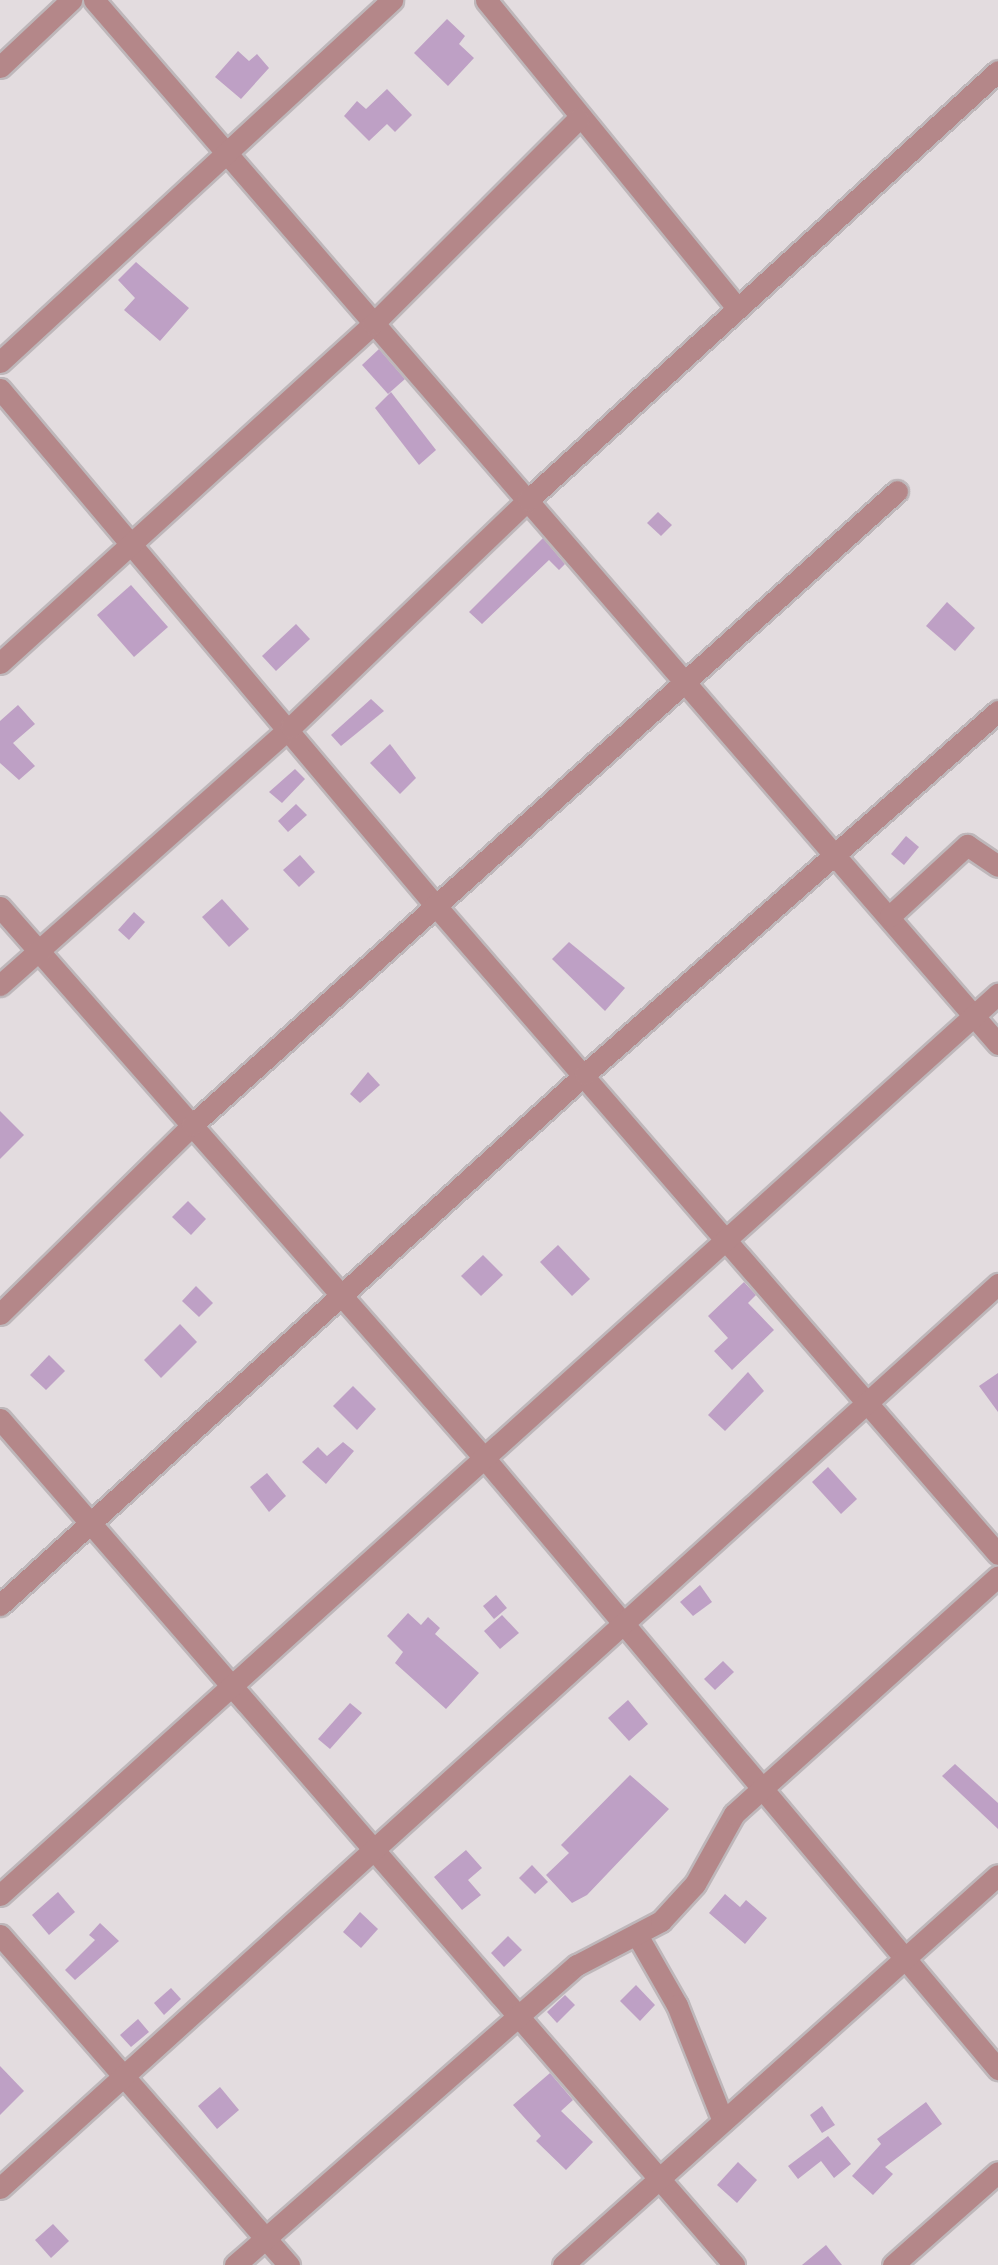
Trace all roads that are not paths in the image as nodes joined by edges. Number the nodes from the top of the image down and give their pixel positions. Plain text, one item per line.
1 (71, 0) edge
2 (94, 0) edge
3 (392, 0) edge
4 (486, 0) edge
5 (0, 67) edge
6 (998, 71) edge
7 (579, 119) junction
8 (229, 150) junction
9 (737, 309) junction
10 (373, 324) junction
11 (0, 362) edge
12 (0, 389) edge
13 (897, 491) dead end
14 (528, 500) junction
15 (130, 549) junction
16 (0, 663) edge
17 (686, 678) junction
18 (998, 711) edge
19 (291, 727) junction
20 (835, 852) junction
21 (998, 866) edge
22 (435, 905) junction
23 (0, 907) edge
24 (890, 916) junction
25 (36, 951) junction
26 (0, 985) edge
27 (998, 994) edge
28 (974, 1015) junction
29 (998, 1044) edge
30 (585, 1074) junction
31 (192, 1125) junction
32 (727, 1236) junction
33 (998, 1284) edge
34 (340, 1295) junction
35 (0, 1314) edge
36 (868, 1403) junction
37 (0, 1419) edge
38 (485, 1460) junction
39 (88, 1525) junction
40 (998, 1555) edge
41 (998, 1576) edge
42 (0, 1605) edge
43 (625, 1626) junction
44 (228, 1688) junction
45 (762, 1789) junction
46 (372, 1856) junction
47 (998, 1875) edge
48 (0, 1895) edge
49 (0, 1935) edge
50 (637, 1935) junction
51 (903, 1959) junction
52 (514, 2017) junction
53 (998, 2069) edge
54 (124, 2076) junction
55 (723, 2121) junction
56 (998, 2172) edge
57 (659, 2179) junction
58 (0, 2188) edge
59 (265, 2238) junction
60 (234, 2265) edge
61 (289, 2265) edge
62 (563, 2265) edge
63 (734, 2265) edge
64 (893, 2265) edge

1 - 5 street
2 - 8 street
3 - 8 street
4 - 7 street
6 - 9 street
7 - 9 street
7 - 10 street
8 - 10 street
8 - 11 street
9 - 14 street
10 - 14 street
10 - 15 street
12 - 15 street
13 - 17 street
14 - 17 street
14 - 19 street
15 - 16 street
15 - 19 street
17 - 20 street
17 - 22 street
18 - 20 street
19 - 22 street
19 - 25 street
20 - 24 street
20 - 30 street
21 - 24 street
22 - 30 street
22 - 31 street
23 - 25 street
24 - 28 street
25 - 26 street
25 - 31 street
27 - 28 street
28 - 29 street
28 - 32 street
30 - 32 street
30 - 34 street
31 - 34 street
31 - 35 street
32 - 36 street
32 - 38 street
33 - 36 street
34 - 38 street
34 - 39 street
36 - 40 street
36 - 43 street
37 - 39 street
38 - 43 street
38 - 44 street
39 - 42 street
39 - 44 street
41 - 45 street
43 - 45 street
43 - 46 street
44 - 46 street
44 - 48 street
45 - 50 street
45 - 51 street
46 - 52 street
46 - 54 street
47 - 51 street
49 - 54 street
50 - 52 street
50 - 55 street
51 - 53 street
51 - 55 street
52 - 57 street
52 - 59 street
54 - 58 street
54 - 59 street
55 - 57 street
56 - 64 street
57 - 62 street
57 - 63 street
59 - 60 street
59 - 61 street

